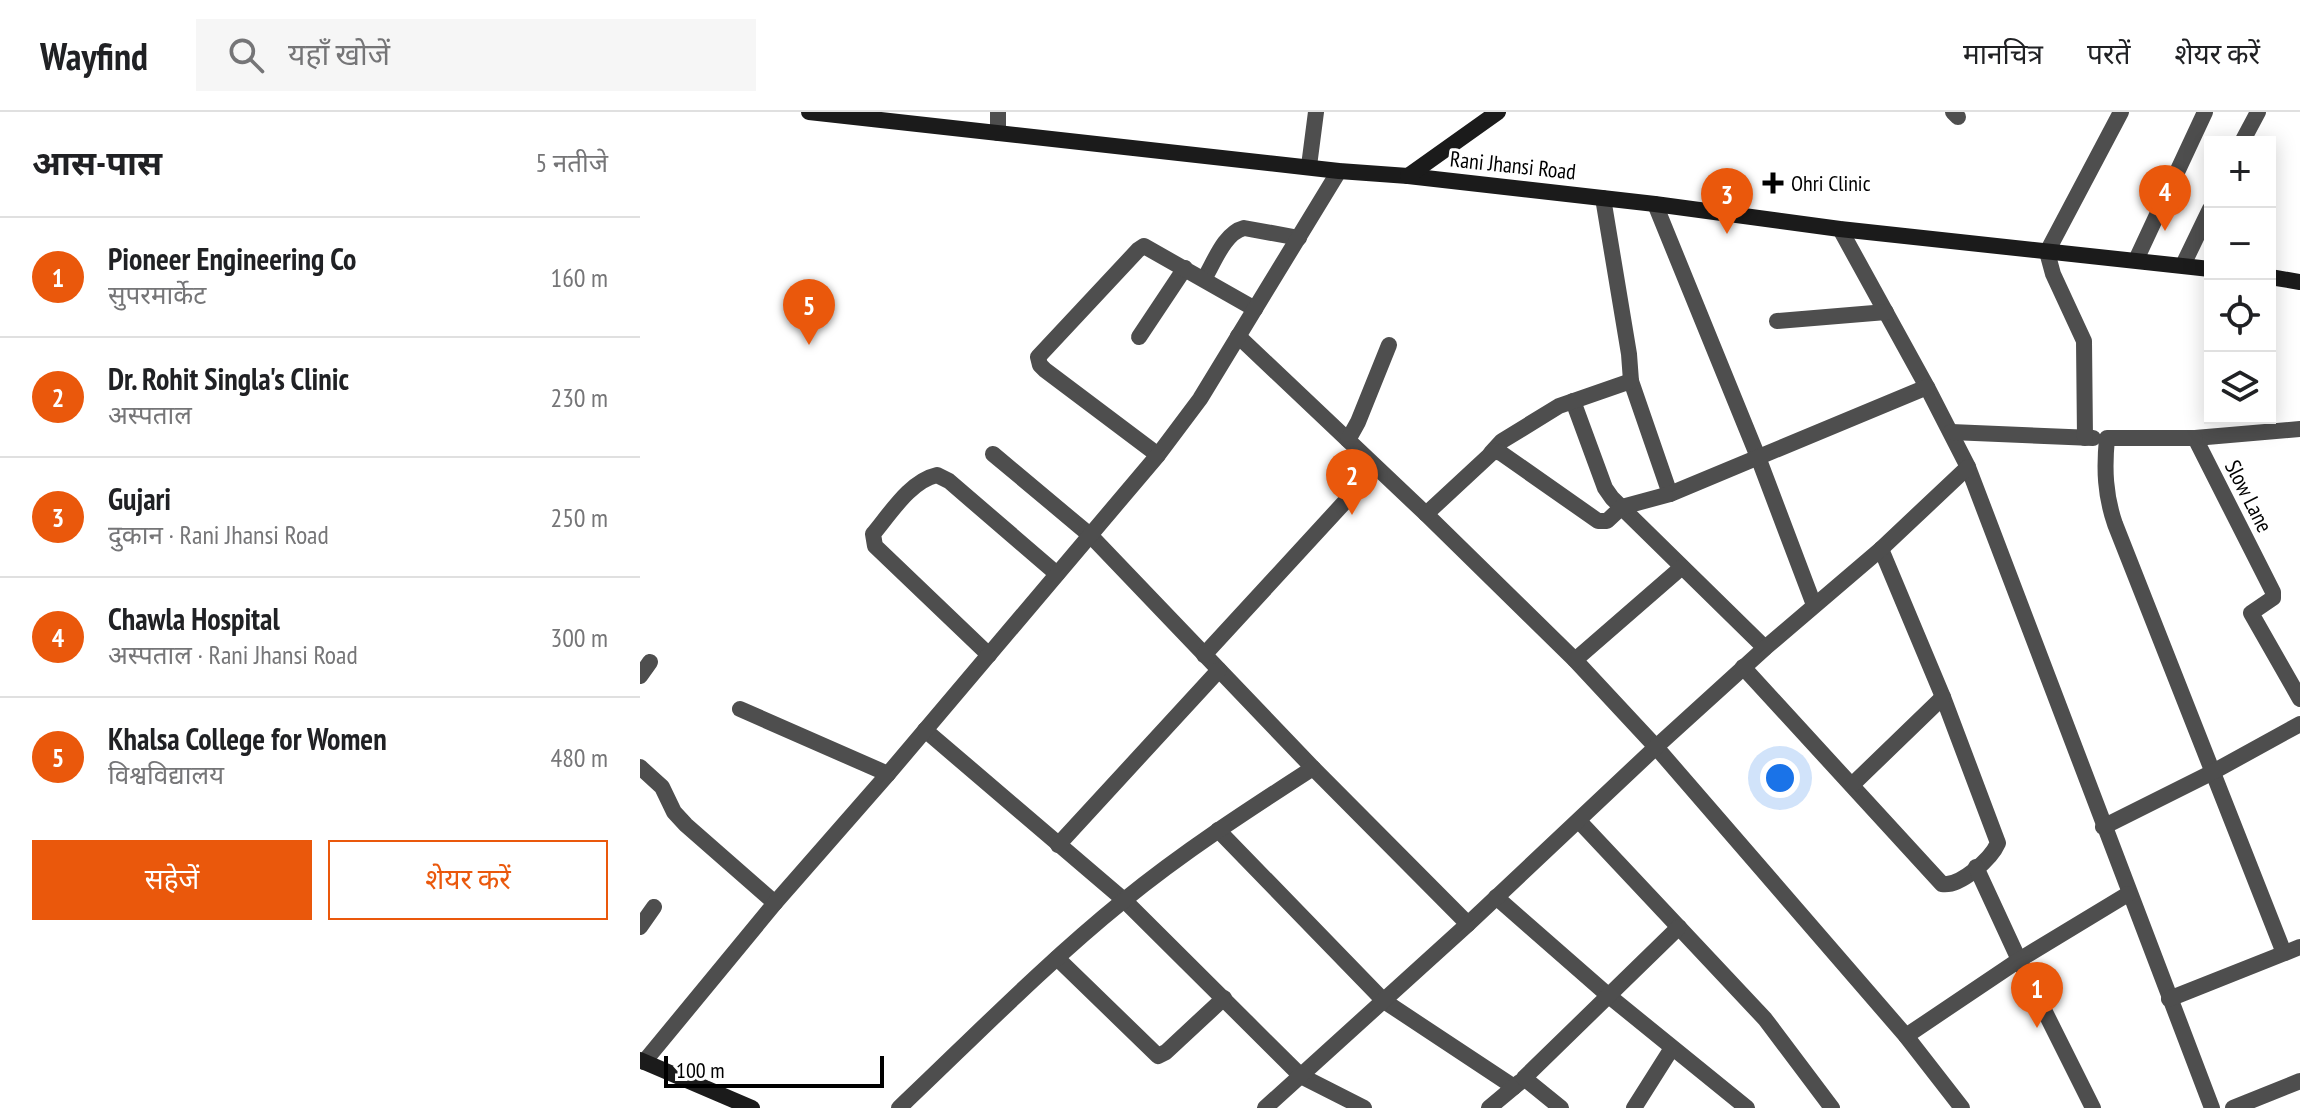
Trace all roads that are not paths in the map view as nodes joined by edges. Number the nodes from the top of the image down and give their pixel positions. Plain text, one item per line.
1 (809, 112) edge
2 (998, 112) edge
3 (1316, 112) edge
4 (1498, 112) edge
5 (2121, 112) edge
6 (2205, 112) edge
7 (2258, 112) edge
8 (849, 115) edge
9 (998, 133) junction
10 (2245, 136) edge
11 (1309, 166) junction
12 (1339, 171) junction
13 (1408, 176) junction
14 (1603, 198) junction
15 (1655, 204) junction
16 (2204, 221) edge
17 (1840, 229) junction
18 (1299, 238) junction
19 (2047, 252) junction
20 (2136, 260) junction
21 (2183, 265) junction
22 (1185, 268) junction
23 (2204, 268) edge
24 (2276, 278) edge
25 (1204, 279) junction
26 (2300, 282) edge
27 (1255, 309) junction
28 (1886, 312) junction
29 (1777, 321) dead end
30 (1238, 336) junction
31 (1139, 337) dead end
32 (1389, 345) dead end
33 (1631, 381) junction
34 (1927, 387) junction
35 (1573, 401) junction
36 (2300, 429) edge
37 (1951, 432) junction
38 (2085, 438) junction
39 (2107, 438) junction
40 (2195, 438) junction
41 (1348, 440) junction
42 (1491, 453) junction
43 (993, 454) dead end
44 (1158, 455) junction
45 (1758, 457) junction
46 (1968, 467) junction
47 (1376, 468) junction
48 (1670, 494) junction
49 (1622, 507) junction
50 (1426, 514) junction
51 (1091, 536) junction
52 (1881, 549) junction
53 (1682, 567) junction
54 (1057, 574) junction
55 (1814, 605) junction
56 (1765, 648) junction
57 (989, 655) junction
58 (1204, 655) junction
59 (1575, 660) junction
60 (1743, 667) junction
61 (1219, 670) junction
62 (1943, 697) junction
63 (2300, 699) edge
64 (740, 709) dead end
65 (2300, 724) edge
66 (925, 730) junction
67 (1656, 747) junction
68 (640, 767) edge
69 (1313, 768) junction
70 (2211, 773) junction
71 (888, 774) junction
72 (1853, 784) junction
73 (1579, 821) junction
74 (2103, 827) junction
75 (1218, 830) junction
76 (1058, 845) junction
77 (1976, 867) junction
78 (2128, 894) junction
79 (1496, 897) junction
80 (1124, 900) junction
81 (775, 903) junction
82 (654, 907) dead end
83 (1468, 924) junction
84 (640, 927) edge
85 (1679, 927) junction
86 (2292, 950) edge
87 (1057, 958) junction
88 (2019, 960) junction
89 (1609, 996) junction
90 (1224, 998) junction
91 (2169, 999) junction
92 (1384, 1001) junction
93 (1906, 1036) junction
94 (1672, 1048) junction
95 (642, 1061) edge
96 (1301, 1076) junction
97 (2300, 1081) edge
98 (1519, 1082) junction
99 (2267, 1102) edge
100 (752, 1108) edge
101 (899, 1108) edge
102 (1265, 1108) edge
103 (1364, 1108) edge
104 (1489, 1108) edge
105 (1561, 1108) edge
106 (1634, 1108) edge
107 (1747, 1108) edge
108 (1832, 1108) edge
109 (1962, 1108) edge
110 (2093, 1108) edge
111 (2212, 1108) edge
112 (2233, 1108) edge

1 - 8 street, Rani Jhansi Road
2 - 9 street
3 - 11 street
4 - 13 street
5 - 19 street
6 - 20 street
7 - 10 street
8 - 9 street, Rani Jhansi Road
9 - 11 street, Rani Jhansi Road
11 - 12 street, Rani Jhansi Road
12 - 13 street, Rani Jhansi Road
12 - 18 street
13 - 14 street, Rani Jhansi Road
14 - 15 street, Rani Jhansi Road
14 - 33 street
15 - 17 street, Rani Jhansi Road
15 - 45 street
16 - 21 street
17 - 19 street, Rani Jhansi Road
17 - 28 street
18 - 25 street
18 - 27 street
19 - 20 street, Rani Jhansi Road
19 - 38 street
20 - 21 street, Rani Jhansi Road
21 - 23 street, Rani Jhansi Road
22 - 25 street
22 - 31 street
22 - 44 street
24 - 26 street
25 - 27 street
27 - 30 street
28 - 29 street
28 - 34 street
30 - 41 street
30 - 44 street
32 - 41 street
33 - 35 street
33 - 48 street
34 - 37 street
34 - 45 street
35 - 42 street
35 - 49 street
36 - 40 street, Slow Lane
37 - 38 street
37 - 46 street
38 - 39 street
39 - 40 street
39 - 70 street
40 - 63 street, Slow Lane
41 - 47 street
42 - 49 street
42 - 50 street
43 - 51 street
44 - 51 street
45 - 48 street
45 - 55 street
46 - 52 street
46 - 74 street
47 - 50 street
47 - 58 street
48 - 49 street
49 - 53 street
50 - 59 street
51 - 54 street
51 - 58 street
52 - 55 street
52 - 62 street
53 - 56 street
53 - 59 street
54 - 57 street
54 - 57 street
55 - 56 street
56 - 60 street
57 - 66 street
58 - 61 street
59 - 67 street
60 - 67 street
60 - 72 street
61 - 69 street
61 - 76 street
62 - 72 street
62 - 77 street
64 - 71 street
65 - 70 street
66 - 71 street
66 - 76 street
67 - 73 street
67 - 93 street
68 - 81 street
69 - 75 street
69 - 83 street
70 - 74 street
70 - 86 street
71 - 81 street
72 - 77 street
73 - 79 street
73 - 85 street
74 - 78 street
75 - 80 street
75 - 92 street
76 - 80 street
77 - 88 street
78 - 88 street
78 - 91 street
79 - 83 street
79 - 89 street
80 - 87 street
80 - 90 street
81 - 95 street
82 - 84 street
83 - 92 street
85 - 89 street
85 - 108 street
86 - 91 street
87 - 90 street
87 - 101 street
88 - 93 street
88 - 110 street
89 - 94 street
89 - 98 street
90 - 96 street
91 - 111 street
92 - 96 street
92 - 98 street
93 - 109 street
94 - 106 street
94 - 107 street
95 - 100 street
96 - 102 street
96 - 103 street
97 - 99 street
98 - 104 street
98 - 105 street
99 - 112 street

